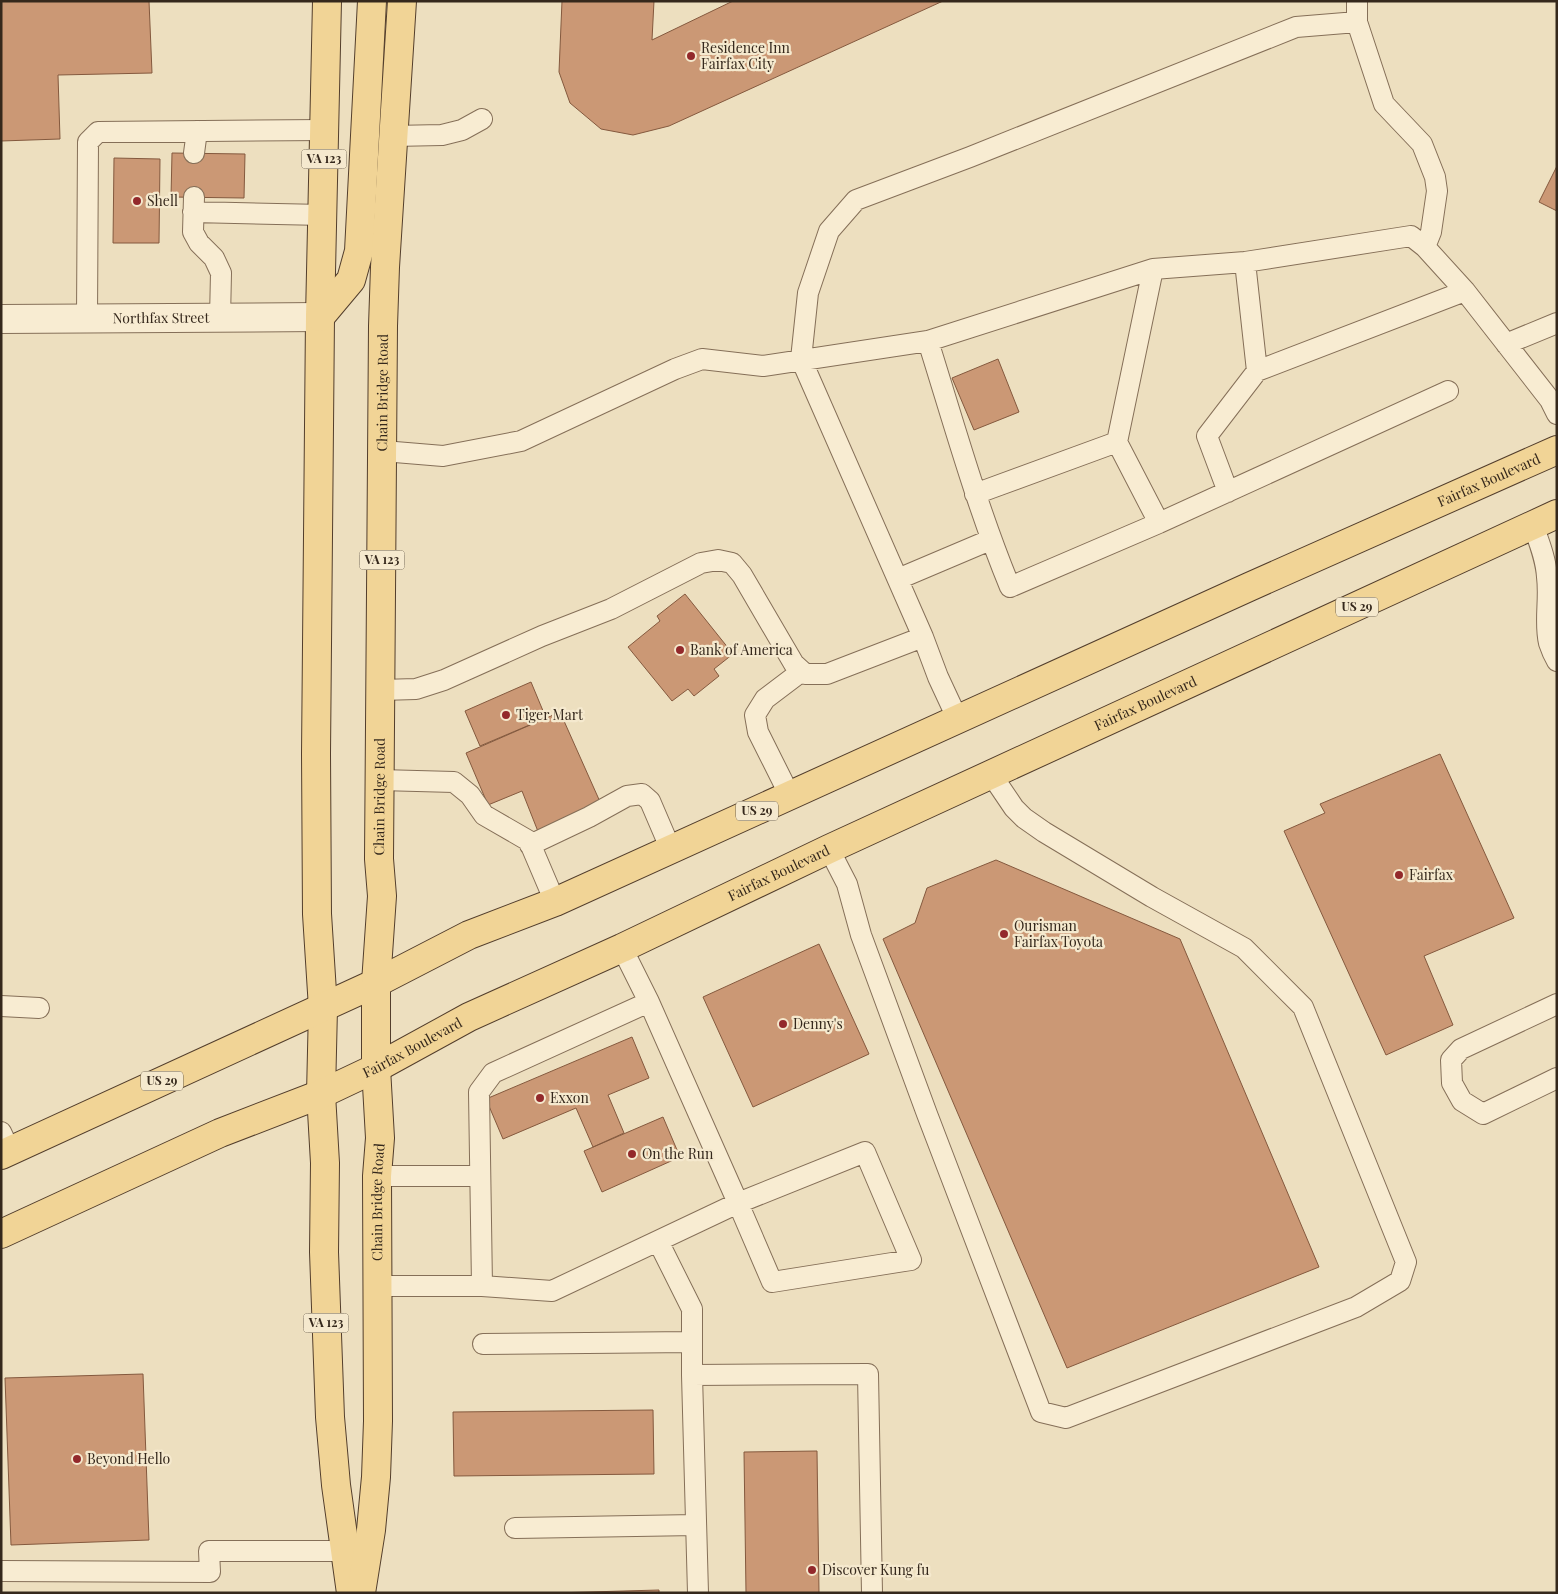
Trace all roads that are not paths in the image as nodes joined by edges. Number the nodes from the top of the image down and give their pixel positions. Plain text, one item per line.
1 (327, 1) edge
2 (372, 1) edge
3 (402, 1) edge
4 (1357, 1) edge
5 (1357, 22) junction
6 (482, 119) dead end
7 (324, 130) junction
8 (197, 131) junction
9 (392, 136) junction
10 (194, 153) dead end
11 (322, 215) junction
12 (1425, 247) junction
13 (1245, 262) junction
14 (1153, 269) junction
15 (1465, 291) junction
16 (320, 317) junction
17 (86, 318) junction
18 (220, 318) junction
19 (1, 319) edge
20 (1557, 323) edge
21 (928, 341) junction
22 (1506, 344) junction
23 (801, 360) junction
24 (1257, 371) junction
25 (1448, 391) dead end
26 (1557, 414) edge
27 (1118, 442) junction
28 (1557, 450) edge
29 (382, 451) junction
30 (1228, 492) junction
31 (975, 494) junction
32 (1545, 520) edge
33 (1159, 524) junction
34 (990, 540) junction
35 (898, 579) junction
36 (923, 637) junction
37 (1557, 661) edge
38 (802, 671) junction
39 (381, 690) junction
40 (958, 720) junction
41 (991, 774) junction
42 (380, 780) junction
43 (790, 796) junction
44 (530, 845) junction
45 (829, 849) junction
46 (671, 850) junction
47 (555, 902) junction
48 (622, 948) junction
49 (376, 983) junction
50 (648, 1002) junction
51 (1557, 1004) edge
52 (1, 1006) edge
53 (39, 1008) dead end
54 (322, 1008) junction
55 (376, 1068) junction
56 (1557, 1078) edge
57 (321, 1094) junction
58 (4, 1146) edge
59 (377, 1176) junction
60 (480, 1176) junction
61 (738, 1203) junction
62 (1, 1234) edge
63 (658, 1240) junction
64 (377, 1286) junction
65 (482, 1286) junction
66 (692, 1342) junction
67 (483, 1344) dead end
68 (692, 1375) junction
69 (696, 1525) junction
70 (515, 1528) dead end
71 (345, 1551) junction
72 (1, 1571) edge
73 (351, 1593) edge
74 (361, 1593) edge
75 (698, 1593) edge
76 (872, 1593) edge

1 - 7 main road, VA 123
2 - 16 main road
3 - 9 main road, Chain Bridge Road / VA 123
4 - 5 lane
5 - 12 lane
5 - 23 lane
6 - 9 lane
7 - 8 lane
7 - 11 main road, VA 123
8 - 10 lane
8 - 17 lane
9 - 29 main road, Chain Bridge Road / VA 123
11 - 16 main road, VA 123
11 - 18 lane
12 - 13 lane
12 - 15 lane
13 - 14 lane
13 - 24 lane
14 - 21 lane
14 - 27 lane
15 - 22 lane
15 - 24 lane
16 - 18 street, Northfax Street
16 - 54 main road, VA 123
17 - 18 street, Northfax Street
17 - 19 street, Northfax Street
20 - 22 lane
21 - 23 lane
21 - 31 lane
22 - 26 lane
23 - 29 lane
23 - 35 lane
24 - 30 lane
25 - 30 lane
27 - 31 lane
27 - 33 lane
28 - 40 main road, Fairfax Boulevard / US 29
29 - 39 main road, Chain Bridge Road / VA 123
30 - 33 lane
31 - 34 lane
32 - 37 lane
32 - 41 main road, Fairfax Boulevard / US 29
33 - 34 lane
34 - 35 lane
35 - 36 lane
36 - 38 lane
36 - 40 lane
38 - 39 lane
38 - 43 lane
39 - 42 main road, Chain Bridge Road / VA 123
40 - 43 main road, Fairfax Boulevard / US 29
41 - 45 main road, Fairfax Boulevard / US 29
41 - 45 lane
42 - 44 lane
42 - 49 main road, Chain Bridge Road / VA 123
43 - 46 main road, Fairfax Boulevard / US 29
44 - 46 lane
44 - 47 lane
45 - 48 main road, Fairfax Boulevard / US 29
46 - 47 main road, Fairfax Boulevard / US 29
47 - 49 main road, Fairfax Boulevard / US 29
48 - 50 lane
48 - 55 main road, Fairfax Boulevard / US 29
49 - 54 main road, Fairfax Boulevard / US 29
49 - 55 main road, Chain Bridge Road / VA 123
50 - 60 lane
50 - 61 lane
51 - 56 lane
52 - 53 lane
54 - 57 main road, VA 123
54 - 58 main road, Fairfax Boulevard / US 29
55 - 57 main road, Fairfax Boulevard / US 29
55 - 59 main road, Chain Bridge Road / VA 123
57 - 62 main road, Fairfax Boulevard / US 29
57 - 71 main road, VA 123
59 - 60 lane
59 - 64 main road, Chain Bridge Road / VA 123
60 - 65 lane
61 - 61 lane
61 - 63 lane
63 - 65 lane
63 - 66 lane
64 - 65 lane
64 - 74 main road, Chain Bridge Road / VA 123
66 - 67 lane
66 - 68 lane
68 - 69 lane
68 - 76 lane
69 - 70 lane
69 - 75 lane
71 - 72 lane
71 - 73 main road, VA 123

